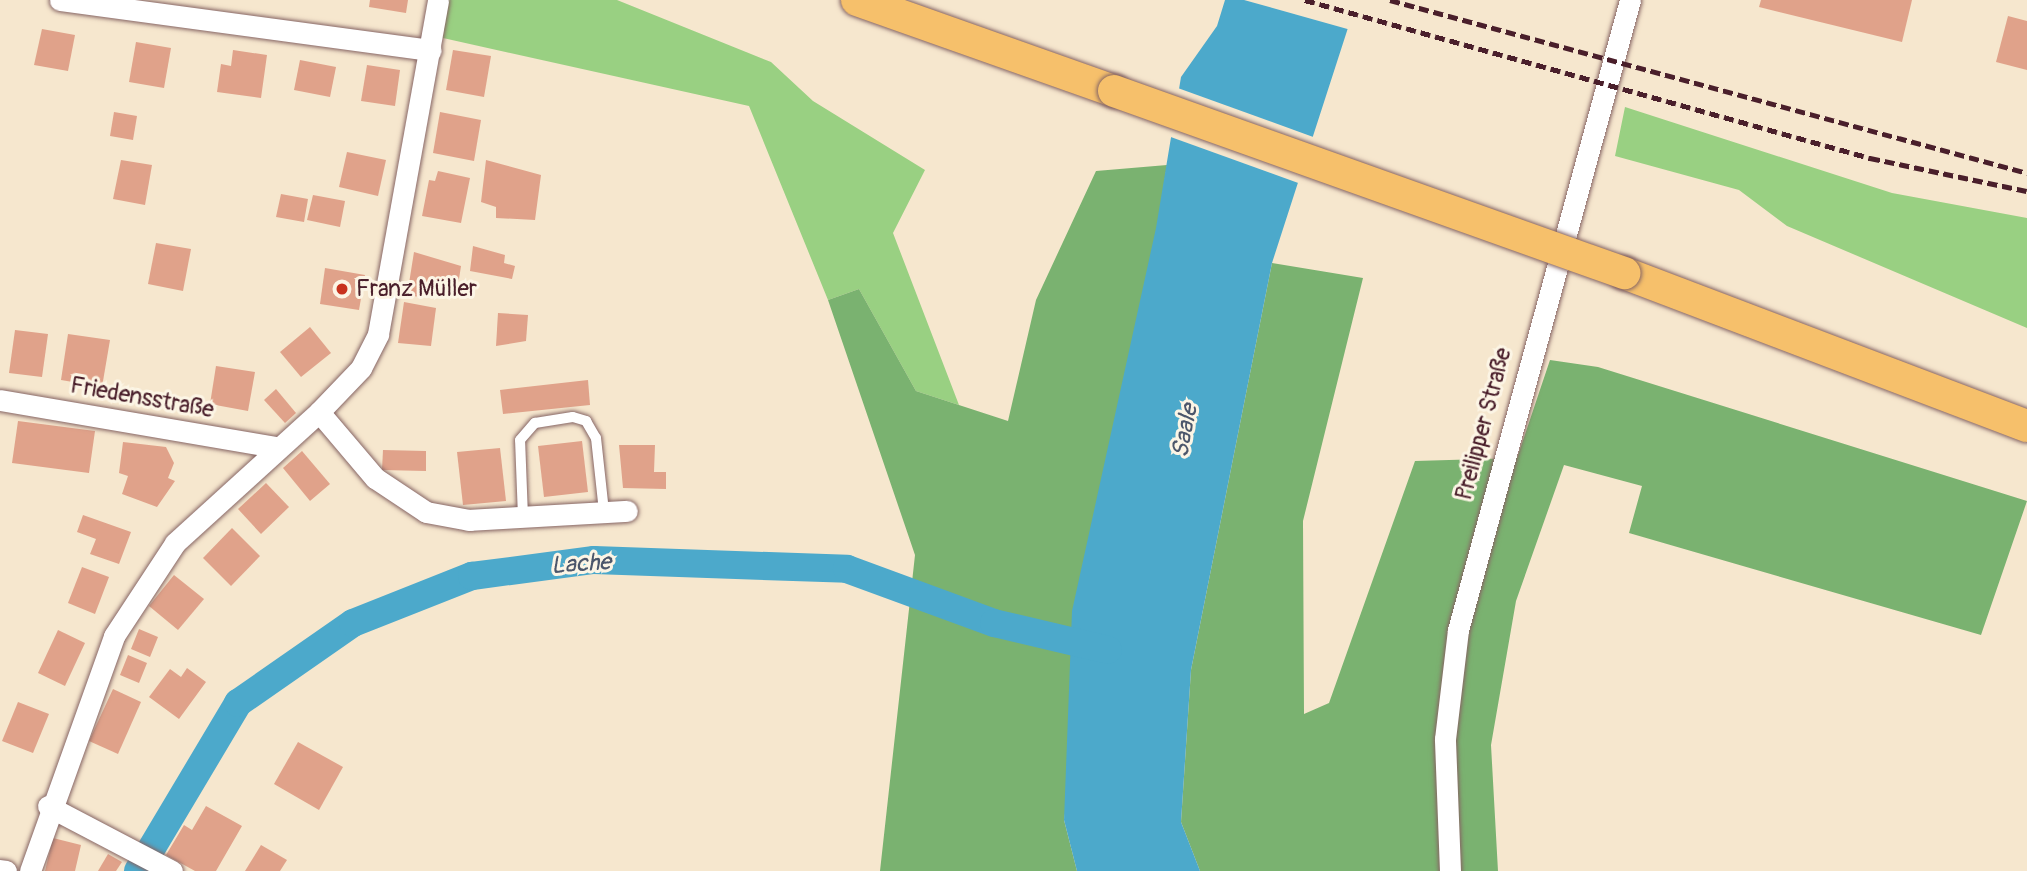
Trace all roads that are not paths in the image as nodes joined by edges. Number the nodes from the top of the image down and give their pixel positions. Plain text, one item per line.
1 (60, 0) edge
2 (438, 0) edge
3 (857, 0) edge
4 (1630, 0) edge
5 (431, 50) junction
6 (0, 400) edge
7 (319, 412) junction
8 (2027, 426) edge
9 (276, 447) junction
10 (627, 511) dead end
11 (604, 512) junction
12 (523, 517) junction
13 (48, 806) junction
14 (0, 870) edge
15 (6, 871) edge
16 (30, 871) edge
17 (172, 871) edge
18 (1450, 871) edge

1 - 5 street
2 - 5 street
3 - 8 main road, bridge
4 - 18 street, Preilipper Straße
5 - 7 street
6 - 9 street, Friedensstraße
7 - 9 street
7 - 12 street
9 - 13 street
10 - 11 street
11 - 12 street
11 - 12 lane
13 - 16 street
13 - 17 street
14 - 15 street

